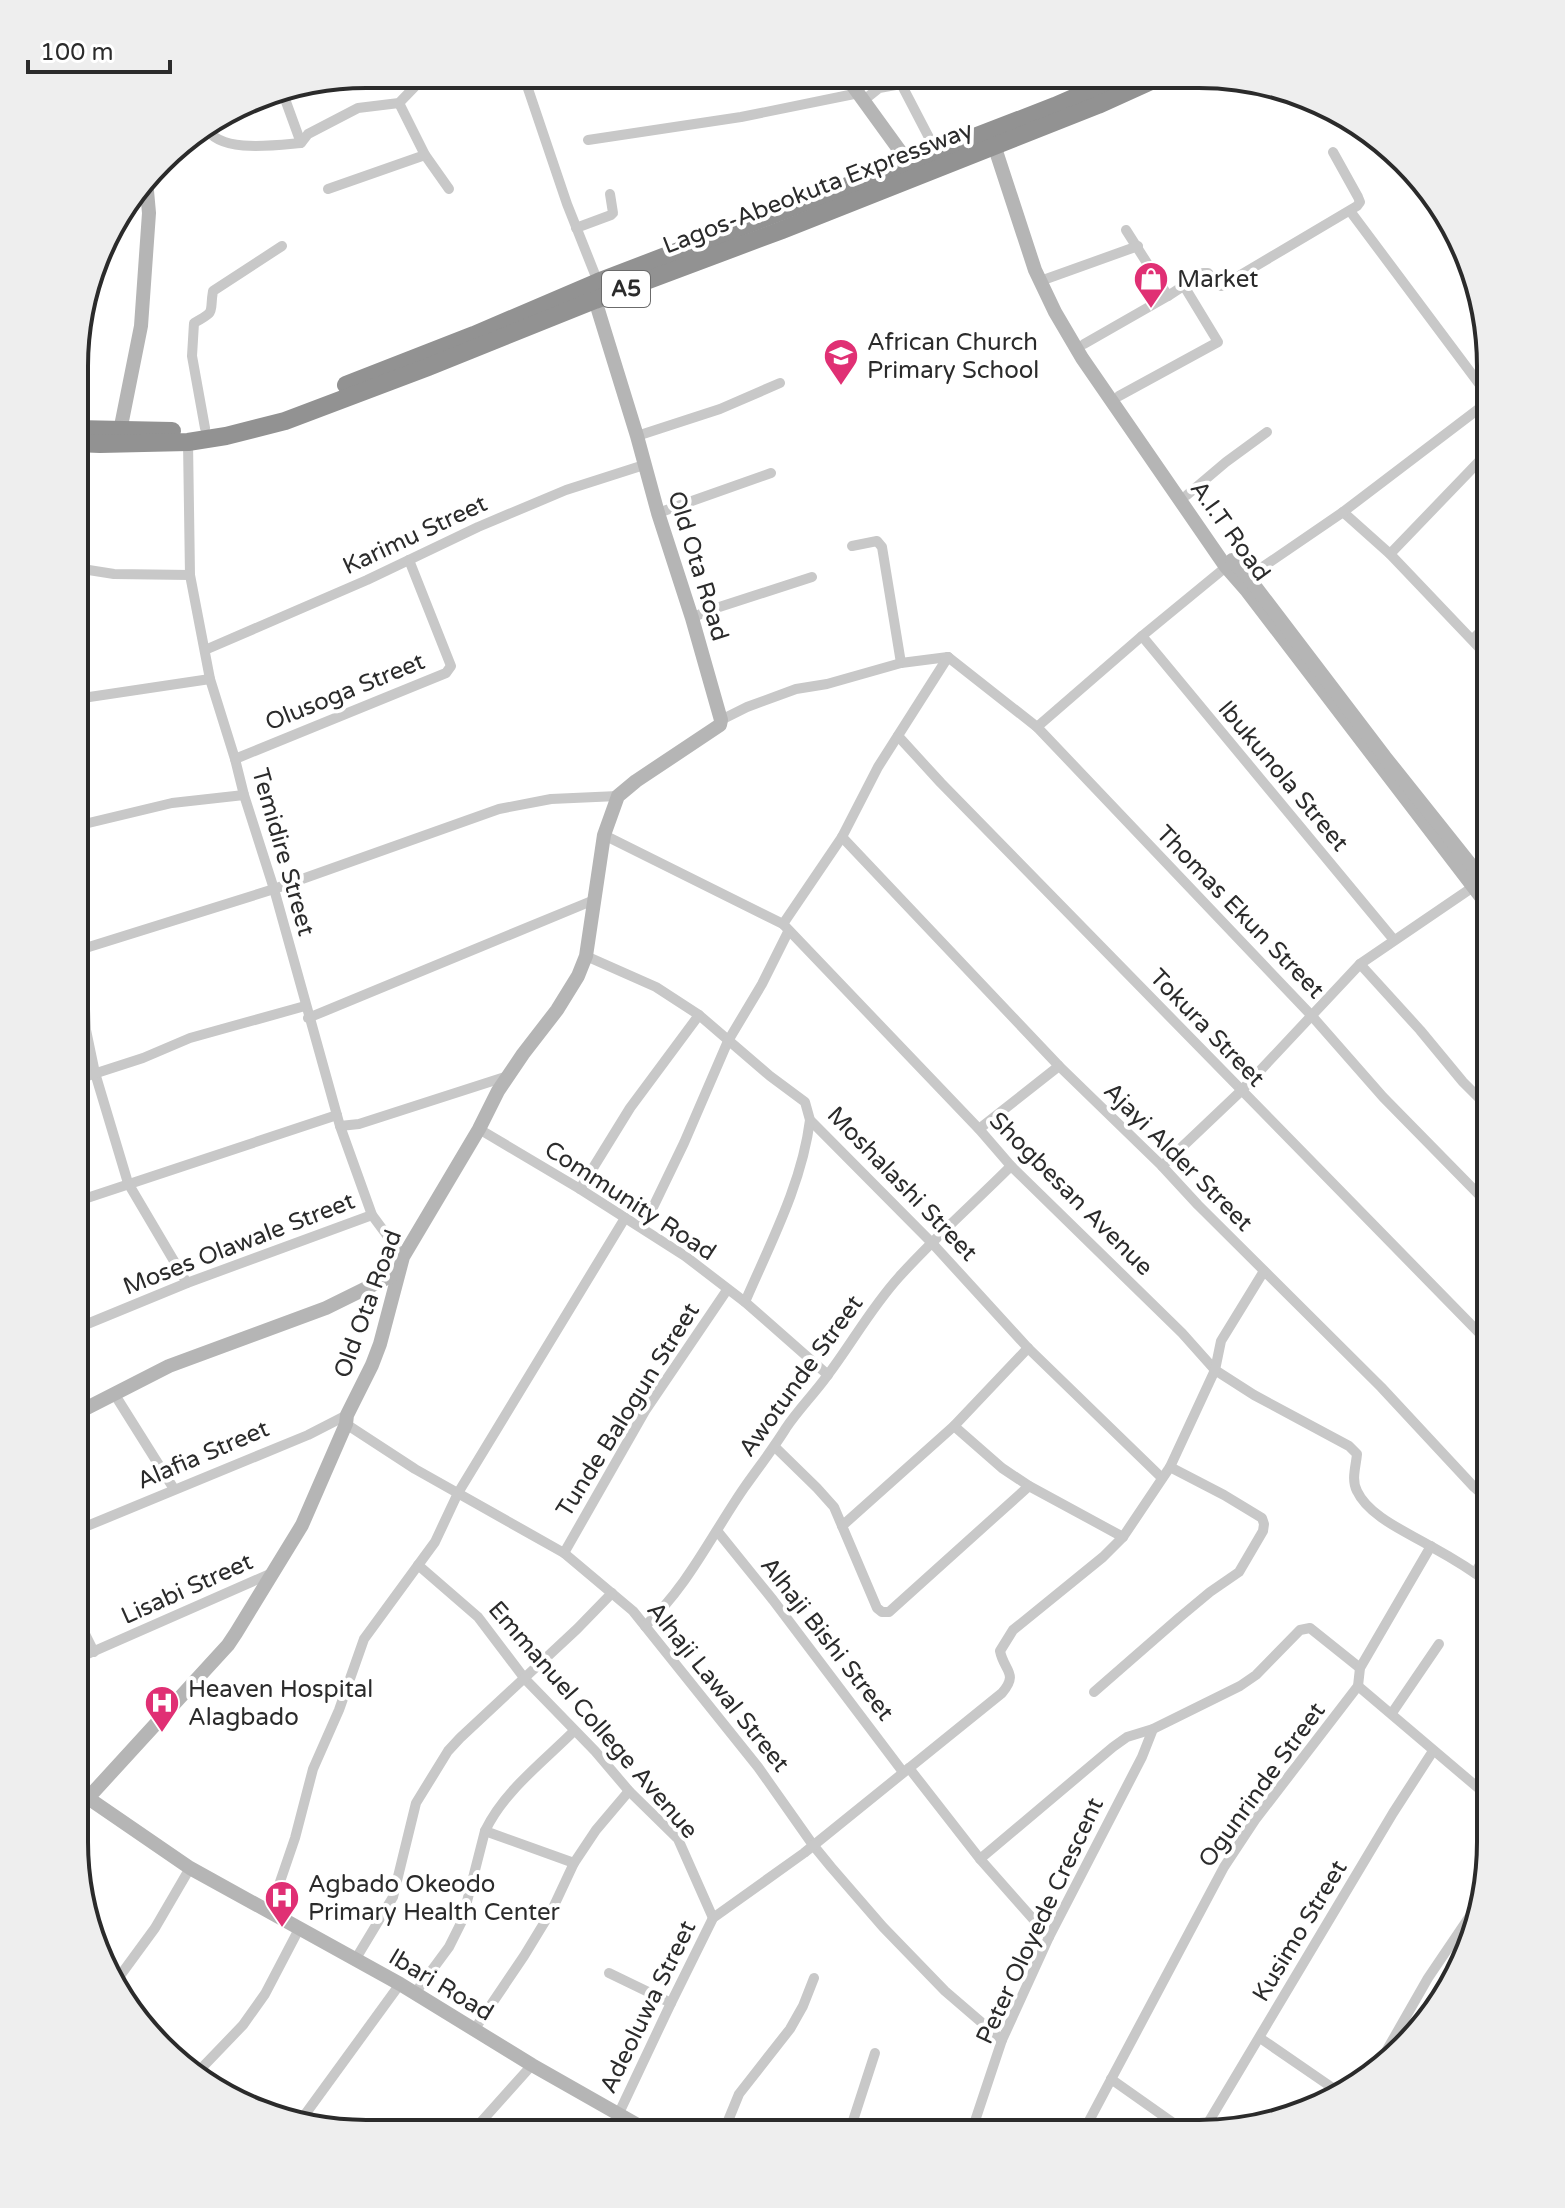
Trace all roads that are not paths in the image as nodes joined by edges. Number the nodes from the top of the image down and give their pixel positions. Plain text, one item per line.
1 (413, 88) edge
2 (528, 88) edge
3 (855, 88) edge
4 (879, 88) edge
5 (903, 88) edge
6 (1096, 88) edge
7 (1136, 88) edge
8 (861, 96) junction
9 (285, 100) edge
10 (399, 103) junction
11 (211, 135) edge
12 (588, 140) dead end
13 (301, 143) junction
14 (998, 144) junction
15 (936, 151) junction
16 (1333, 152) dead end
17 (425, 155) junction
18 (908, 162) junction
19 (328, 189) dead end
20 (449, 189) dead end
21 (147, 194) edge
22 (610, 194) dead end
23 (1350, 211) junction
24 (576, 228) junction
25 (1126, 230) dead end
26 (282, 246) dead end
27 (1138, 246) junction
28 (1046, 279) junction
29 (1184, 286) junction
30 (596, 291) junction
31 (1168, 296) junction
32 (1084, 344) junction
33 (1477, 381) edge
34 (780, 383) dead end
35 (1119, 396) junction
36 (1477, 410) edge
37 (205, 428) junction
38 (88, 430) edge
39 (120, 431) junction
40 (1267, 432) dead end
41 (637, 436) junction
42 (188, 442) junction
43 (88, 444) edge
44 (1477, 464) edge
45 (644, 465) junction
46 (771, 473) dead end
47 (1187, 495) junction
48 (1343, 512) junction
49 (658, 513) junction
50 (1204, 528) junction
51 (852, 546) dead end
52 (1390, 554) junction
53 (409, 560) junction
54 (1226, 567) junction
55 (88, 570) edge
56 (190, 575) junction
57 (812, 577) dead end
58 (1248, 577) junction
59 (692, 618) junction
60 (1477, 635) edge
61 (1142, 636) junction
62 (1473, 639) junction
63 (1477, 643) edge
64 (205, 650) junction
65 (948, 657) junction
66 (901, 663) junction
67 (210, 679) junction
68 (88, 697) edge
69 (721, 720) junction
70 (1037, 727) junction
71 (898, 736) junction
72 (235, 759) junction
73 (244, 795) junction
74 (618, 796) junction
75 (88, 823) edge
76 (604, 835) junction
77 (842, 837) junction
78 (1477, 872) edge
79 (1473, 887) junction
80 (274, 889) junction
81 (1477, 892) edge
82 (594, 900) junction
83 (786, 928) junction
84 (1394, 940) junction
85 (88, 947) edge
86 (586, 956) junction
87 (1360, 964) junction
88 (305, 1006) junction
89 (699, 1015) junction
90 (1311, 1015) junction
91 (308, 1018) junction
92 (88, 1040) edge
93 (728, 1041) junction
94 (1059, 1066) junction
95 (95, 1073) junction
96 (88, 1075) edge
97 (510, 1075) junction
98 (1241, 1091) junction
99 (1477, 1096) edge
100 (338, 1120) junction
101 (810, 1120) junction
102 (479, 1129) junction
103 (979, 1129) junction
104 (1011, 1166) junction
105 (1162, 1166) junction
106 (128, 1183) junction
107 (580, 1189) junction
108 (1476, 1192) edge
109 (88, 1197) edge
110 (372, 1215) junction
111 (625, 1218) junction
112 (643, 1228) junction
113 (932, 1243) junction
114 (403, 1257) junction
115 (1264, 1271) junction
116 (397, 1273) junction
117 (187, 1283) junction
118 (727, 1290) junction
119 (745, 1302) junction
120 (88, 1324) edge
121 (1476, 1330) edge
122 (1028, 1348) junction
123 (1215, 1370) junction
124 (828, 1375) junction
125 (115, 1395) junction
126 (88, 1408) edge
127 (347, 1420) junction
128 (954, 1426) junction
129 (775, 1447) junction
130 (1170, 1467) junction
131 (1162, 1478) junction
132 (1029, 1486) junction
133 (174, 1489) junction
134 (1476, 1489) edge
135 (458, 1493) junction
136 (88, 1525) edge
137 (842, 1526) junction
138 (718, 1532) junction
139 (1123, 1537) junction
140 (1431, 1546) junction
141 (564, 1553) junction
142 (418, 1565) junction
143 (272, 1573) junction
144 (1475, 1573) edge
145 (612, 1593) junction
146 (645, 1626) junction
147 (88, 1640) edge
148 (1439, 1644) dead end
149 (94, 1652) junction
150 (88, 1654) edge
151 (1360, 1668) junction
152 (525, 1679) junction
153 (1358, 1686) junction
154 (1094, 1692) dead end
155 (1392, 1713) junction
156 (1153, 1729) junction
157 (574, 1731) junction
158 (1433, 1751) junction
159 (906, 1770) junction
160 (1476, 1786) edge
161 (88, 1788) edge
162 (629, 1791) junction
163 (88, 1800) edge
164 (485, 1831) junction
165 (813, 1845) junction
166 (980, 1859) junction
167 (574, 1863) junction
168 (190, 1868) junction
169 (270, 1911) junction
170 (713, 1918) junction
171 (1464, 1925) edge
172 (299, 1929) junction
173 (1049, 1937) junction
174 (355, 1960) junction
175 (122, 1973) edge
176 (609, 1973) dead end
177 (814, 1978) dead end
178 (400, 1984) junction
179 (415, 1993) junction
180 (671, 2003) junction
181 (474, 2030) junction
182 (1260, 2038) junction
183 (1002, 2040) junction
184 (1392, 2041) edge
185 (875, 2053) dead end
186 (532, 2065) junction
187 (203, 2067) edge
188 (1111, 2079) junction
189 (1330, 2086) edge
190 (306, 2113) edge
191 (619, 2113) junction
192 (1210, 2119) edge
193 (483, 2120) edge
194 (630, 2120) edge
195 (728, 2120) edge
196 (853, 2120) edge
197 (975, 2120) edge
198 (1089, 2120) edge
199 (1169, 2120) edge

1 - 10 street
2 - 24 street
3 - 8 street
4 - 8 street
5 - 15 street
6 - 15 highway, Lagos-Abeokuta Expressway / A5
7 - 14 highway, Lagos-Abeokuta Expressway / A5
8 - 12 street
8 - 18 street
9 - 13 street
10 - 13 street
10 - 17 street
11 - 13 street
14 - 28 street, A.I.T Road
14 - 30 highway, Lagos-Abeokuta Expressway / A5
14 - 50 street, A.I.T Road
15 - 18 highway, Lagos-Abeokuta Expressway / A5
16 - 23 street
17 - 19 street
17 - 20 street
18 - 30 highway, Lagos-Abeokuta Expressway / A5
21 - 39 street
22 - 24 street
23 - 29 street
23 - 33 street
24 - 30 street
25 - 27 street
26 - 37 street
27 - 28 street
27 - 31 street
28 - 32 street, A.I.T Road
29 - 31 street
29 - 35 street
30 - 37 highway, Lagos-Abeokuta Expressway / A5
30 - 41 street, Old Ota Road
30 - 42 highway, Lagos-Abeokuta Expressway / A5
31 - 32 street
32 - 35 street, A.I.T Road
34 - 41 street
35 - 47 street, A.I.T Road
36 - 48 street
37 - 39 highway, Lagos-Abeokuta Expressway / A5
38 - 39 highway, Lagos-Abeokuta Expressway / A5
40 - 47 street
41 - 45 street, Old Ota Road
42 - 43 highway, Lagos-Abeokuta Expressway / A5
42 - 56 street, Temidire Street
44 - 52 street
45 - 49 street, Old Ota Road
45 - 53 street, Karimu Street
46 - 49 street
47 - 50 street, A.I.T Road
48 - 52 street
48 - 58 street
49 - 59 street, Old Ota Road
50 - 54 street, A.I.T Road
50 - 58 street, A.I.T Road
51 - 66 street
52 - 62 street
53 - 64 street, Karimu Street
53 - 72 street, Olusoga Street
54 - 61 street
54 - 79 street, A.I.T Road
55 - 56 street
56 - 64 street, Temidire Street
57 - 59 street
58 - 78 street, A.I.T Road
59 - 69 street, Old Ota Road
60 - 62 street
61 - 70 street
61 - 84 street, Ibukunola Street
62 - 63 street
64 - 67 street, Temidire Street
65 - 66 street
65 - 70 street, Thomas Ekun Street
65 - 71 street
66 - 69 street
67 - 68 street
67 - 72 street, Temidire Street
69 - 74 street
70 - 90 street, Thomas Ekun Street
71 - 77 street
71 - 98 street, Tokura Street
72 - 73 street, Temidire Street
73 - 75 street
73 - 80 street, Temidire Street
74 - 76 street, Old Ota Road
74 - 80 street
76 - 82 street, Old Ota Road
76 - 83 street, Shogbesan Avenue
77 - 83 street
77 - 94 street, Ajayi Alder Street
79 - 81 street, A.I.T Road
79 - 84 street
80 - 85 street
80 - 88 street, Temidire Street
82 - 86 street, Old Ota Road
82 - 91 street
83 - 93 street
83 - 103 street, Shogbesan Avenue
84 - 87 street
86 - 89 street, Moshalashi Street
86 - 97 street, Old Ota Road
87 - 90 street
87 - 99 street
88 - 91 street, Temidire Street
88 - 95 street
89 - 93 street, Moshalashi Street
89 - 107 street
90 - 98 street
90 - 108 street, Thomas Ekun Street
91 - 100 street, Temidire Street
92 - 95 street
93 - 101 street, Moshalashi Street
93 - 112 street
94 - 103 street
94 - 105 street, Ajayi Alder Street
95 - 96 street
95 - 106 street
97 - 100 street
97 - 102 street, Old Ota Road
98 - 105 street
98 - 121 street, Tokura Street
100 - 106 street
100 - 110 street, Temidire Street
101 - 113 street, Moshalashi Street
101 - 119 street
102 - 107 street, Community Road
102 - 114 street, Old Ota Road
103 - 104 street, Shogbesan Avenue
104 - 113 street, Awotunde Street
104 - 123 street, Shogbesan Avenue
105 - 115 street, Ajayi Alder Street
106 - 109 street
106 - 117 street
107 - 111 street, Community Road
110 - 114 street, Temidire Street
110 - 117 street, Moses Olawale Street
111 - 112 street, Community Road
111 - 135 street
112 - 118 street, Community Road
113 - 122 street, Moshalashi Street
113 - 124 street, Awotunde Street
114 - 116 street, Old Ota Road
115 - 123 street
115 - 134 street, Ajayi Alder Street
116 - 125 street
116 - 127 street, Old Ota Road
117 - 120 street, Moses Olawale Street
118 - 119 street, Community Road
118 - 141 street, Tunde Balogun Street
119 - 124 street, Community Road
122 - 128 street
122 - 131 street, Moshalashi Street
123 - 130 street
123 - 140 street, Shogbesan Avenue
124 - 129 street, Awotunde Street
125 - 126 street
125 - 133 street
127 - 133 street, Alafia Street
127 - 135 street, Alhaji Lawal Street
127 - 143 street, Old Ota Road
128 - 132 street
128 - 137 street
129 - 137 street
129 - 138 street, Awotunde Street
130 - 131 street
130 - 154 street
131 - 139 street
132 - 137 street
132 - 139 street
133 - 136 street, Alafia Street
135 - 141 street, Alhaji Lawal Street
135 - 142 street
138 - 146 street, Awotunde Street
138 - 159 street, Alhaji Bishi Street
139 - 159 street
140 - 144 street, Shogbesan Avenue
140 - 151 street
141 - 145 street, Alhaji Lawal Street
142 - 152 street, Emmanuel College Avenue
142 - 169 street
143 - 149 street, Lisabi Street
143 - 161 street, Old Ota Road
145 - 146 street, Alhaji Lawal Street
145 - 152 street
146 - 165 street, Alhaji Lawal Street
147 - 149 street
148 - 155 street
149 - 150 street, Lisabi Street
151 - 153 street
151 - 156 street
152 - 157 street, Emmanuel College Avenue
152 - 174 street
153 - 155 street
153 - 188 street, Ogunrinde Street
155 - 158 street
156 - 166 street
156 - 173 street, Peter Oloyede Crescent
157 - 162 street, Emmanuel College Avenue
157 - 164 street
158 - 160 street
158 - 182 street, Kusimo Street
159 - 165 street
159 - 166 street, Alhaji Bishi Street
162 - 167 street
162 - 170 street, Emmanuel College Avenue
163 - 168 street, Ibari Road
164 - 167 street
164 - 179 street
165 - 170 street
165 - 183 street, Alhaji Lawal Street
166 - 173 street, Alhaji Bishi Street
167 - 181 street
168 - 169 street, Ibari Road
168 - 175 street
169 - 172 street, Ibari Road
170 - 180 street, Adeoluwa Street
171 - 184 street
172 - 174 street, Ibari Road
172 - 187 street
173 - 183 street, Peter Oloyede Crescent
174 - 178 street, Ibari Road
176 - 180 street
177 - 195 street
178 - 179 street, Ibari Road
178 - 190 street
179 - 181 street, Ibari Road
180 - 191 street, Adeoluwa Street
181 - 186 street, Ibari Road
182 - 189 street
182 - 192 street, Kusimo Street
183 - 197 street, Peter Oloyede Crescent
185 - 196 street
186 - 191 street, Ibari Road
186 - 193 street
188 - 198 street, Ogunrinde Street
188 - 199 street
191 - 194 street, Ibari Road

